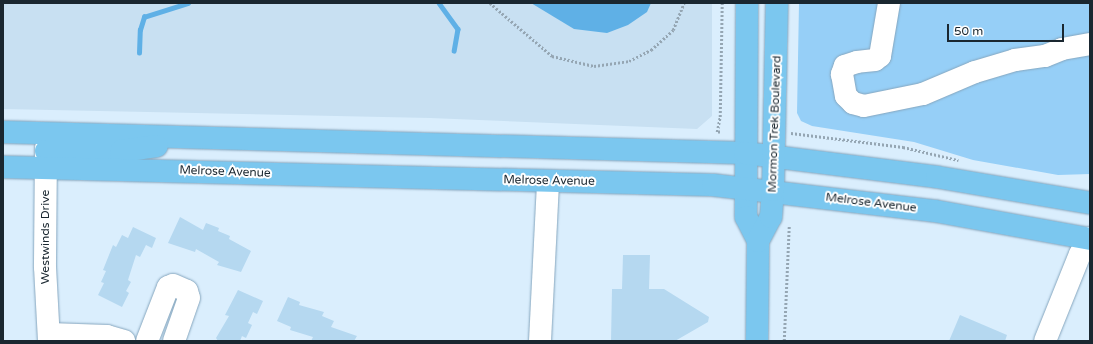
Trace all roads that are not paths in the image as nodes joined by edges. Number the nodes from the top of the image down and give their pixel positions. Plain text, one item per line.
1 (747, 3) edge
2 (777, 3) edge
3 (890, 3) edge
4 (1090, 44) edge
5 (3, 132) edge
6 (46, 150) junction
7 (745, 152) junction
8 (775, 155) junction
9 (3, 167) edge
10 (548, 181) junction
11 (745, 188) junction
12 (773, 190) junction
13 (1090, 204) edge
14 (1090, 239) edge
15 (758, 241) junction
16 (49, 338) edge
17 (124, 341) edge
18 (147, 341) edge
19 (174, 341) edge
20 (540, 341) edge
21 (756, 341) edge
22 (1045, 341) edge

1 - 7 main road, Mormon Trek Boulevard
2 - 8 main road, Mormon Trek Boulevard
3 - 4 street
5 - 6 main road, Melrose Avenue
6 - 7 main road, Melrose Avenue
6 - 9 main road, Melrose Avenue
6 - 10 main road, Melrose Avenue
6 - 16 street, Westwinds Drive
7 - 8 main road, Melrose Avenue
7 - 11 main road, Mormon Trek Boulevard
8 - 12 main road, Mormon Trek Boulevard
8 - 13 main road, Melrose Avenue
10 - 11 main road, Melrose Avenue
10 - 20 street
11 - 12 main road, Melrose Avenue
11 - 15 main road, Mormon Trek Boulevard
12 - 14 main road, Melrose Avenue
12 - 15 main road, Mormon Trek Boulevard
14 - 22 street
15 - 21 main road, Mormon Trek Boulevard
16 - 17 street
18 - 19 street

